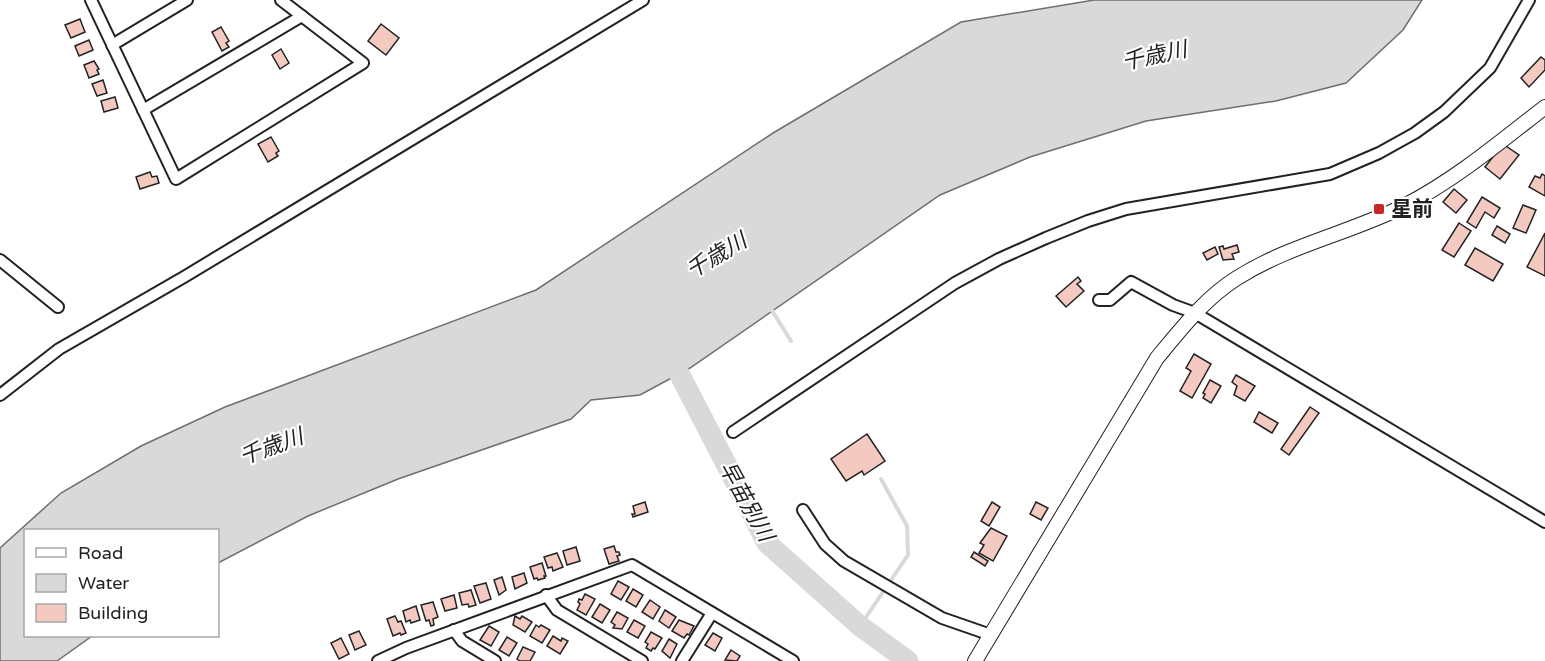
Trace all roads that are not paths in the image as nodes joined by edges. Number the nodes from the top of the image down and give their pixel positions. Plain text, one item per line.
1 (91, 0) edge
2 (187, 0) edge
3 (281, 0) edge
4 (643, 0) edge
5 (1529, 0) edge
6 (302, 16) junction
7 (112, 45) junction
8 (1545, 107) edge
9 (143, 110) junction
10 (0, 260) edge
11 (1099, 300) dead end
12 (58, 307) dead end
13 (1195, 313) junction
14 (0, 395) edge
15 (733, 432) dead end
16 (802, 510) dead end
17 (1545, 522) edge
18 (546, 595) junction
19 (712, 613) junction
20 (454, 630) junction
21 (991, 635) junction
22 (378, 661) edge
23 (495, 661) edge
24 (642, 661) edge
25 (682, 661) edge
26 (793, 661) edge
27 (975, 661) edge

1 - 7 street
2 - 7 street
3 - 6 street
4 - 14 street
5 - 15 street
6 - 9 street
6 - 9 street
7 - 9 street
8 - 13 street
10 - 12 street
11 - 13 street
13 - 17 street
13 - 21 street
16 - 21 street
18 - 19 street
18 - 20 street
18 - 24 street
19 - 25 street
19 - 26 street
20 - 22 street
20 - 23 street
21 - 27 street

